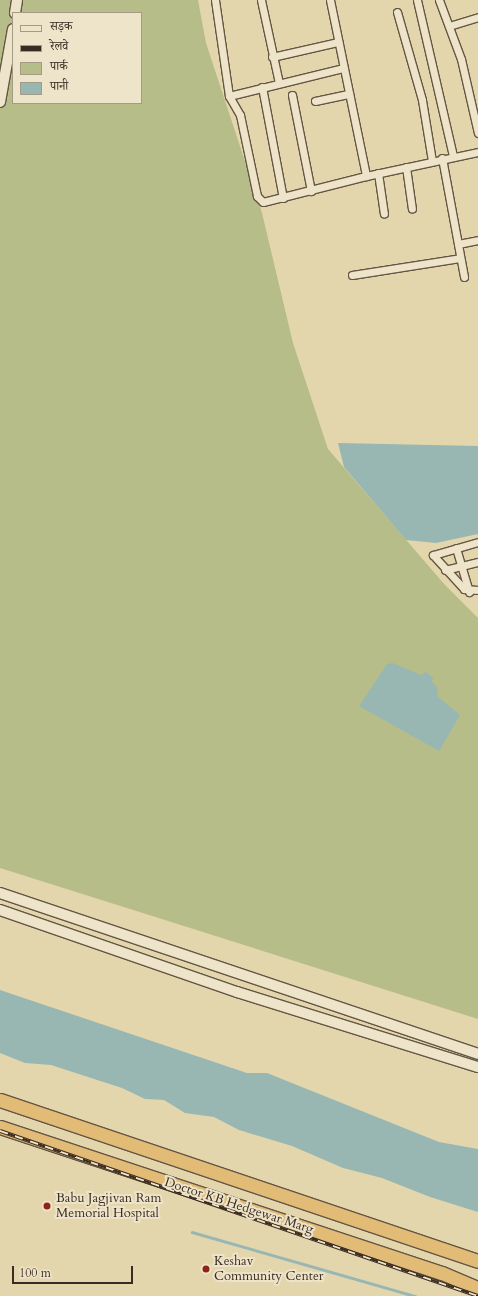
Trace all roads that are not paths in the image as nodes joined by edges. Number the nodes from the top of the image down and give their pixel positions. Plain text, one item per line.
1 (17, 0) edge
2 (215, 0) edge
3 (260, 0) edge
4 (330, 0) edge
5 (417, 0) edge
6 (439, 0) edge
7 (15, 12) edge
8 (397, 12) dead end
9 (478, 17) edge
10 (449, 26) junction
11 (12, 36) edge
12 (338, 42) junction
13 (272, 57) junction
14 (343, 68) junction
15 (279, 83) junction
16 (262, 87) junction
17 (349, 94) junction
18 (292, 95) dead end
19 (229, 96) junction
20 (315, 101) dead end
21 (0, 102) edge
22 (478, 133) edge
23 (478, 152) edge
24 (453, 156) junction
25 (442, 158) junction
26 (432, 161) junction
27 (406, 167) junction
28 (378, 173) junction
29 (366, 176) junction
30 (311, 191) junction
31 (283, 198) junction
32 (412, 209) dead end
33 (384, 214) dead end
34 (478, 240) edge
35 (458, 244) junction
36 (460, 258) junction
37 (352, 275) dead end
38 (464, 277) dead end
39 (478, 542) edge
40 (456, 548) junction
41 (478, 562) edge
42 (461, 566) junction
43 (445, 570) junction
44 (478, 590) edge
45 (469, 592) junction
46 (0, 892) edge
47 (0, 910) edge
48 (478, 1054) edge
49 (478, 1067) edge
50 (0, 1100) edge
51 (0, 1127) edge
52 (478, 1261) edge
53 (478, 1288) edge

1 - 7 main road
2 - 19 street
3 - 13 street
4 - 12 street
5 - 24 street
6 - 10 street
8 - 26 street
9 - 10 street
10 - 22 street
11 - 21 main road
12 - 13 street
12 - 14 street
13 - 15 street
14 - 15 street
14 - 17 street
15 - 16 street
16 - 19 street
16 - 31 street
17 - 20 street
17 - 29 street
18 - 30 street
19 - 31 street
23 - 24 street
24 - 25 street
25 - 26 street
25 - 35 street
26 - 27 street
27 - 28 street
27 - 32 street
28 - 29 street
28 - 33 street
29 - 30 street
30 - 31 street
34 - 35 street
35 - 36 street
36 - 37 street
36 - 38 street
39 - 40 street
40 - 42 street
40 - 43 street
41 - 42 street
42 - 43 street
42 - 45 street
43 - 45 street
44 - 45 street
46 - 48 main road
47 - 49 main road
50 - 52 highway, Doctor KB Hedgewar Marg
51 - 53 highway, Doctor KB Hedgewar Marg

